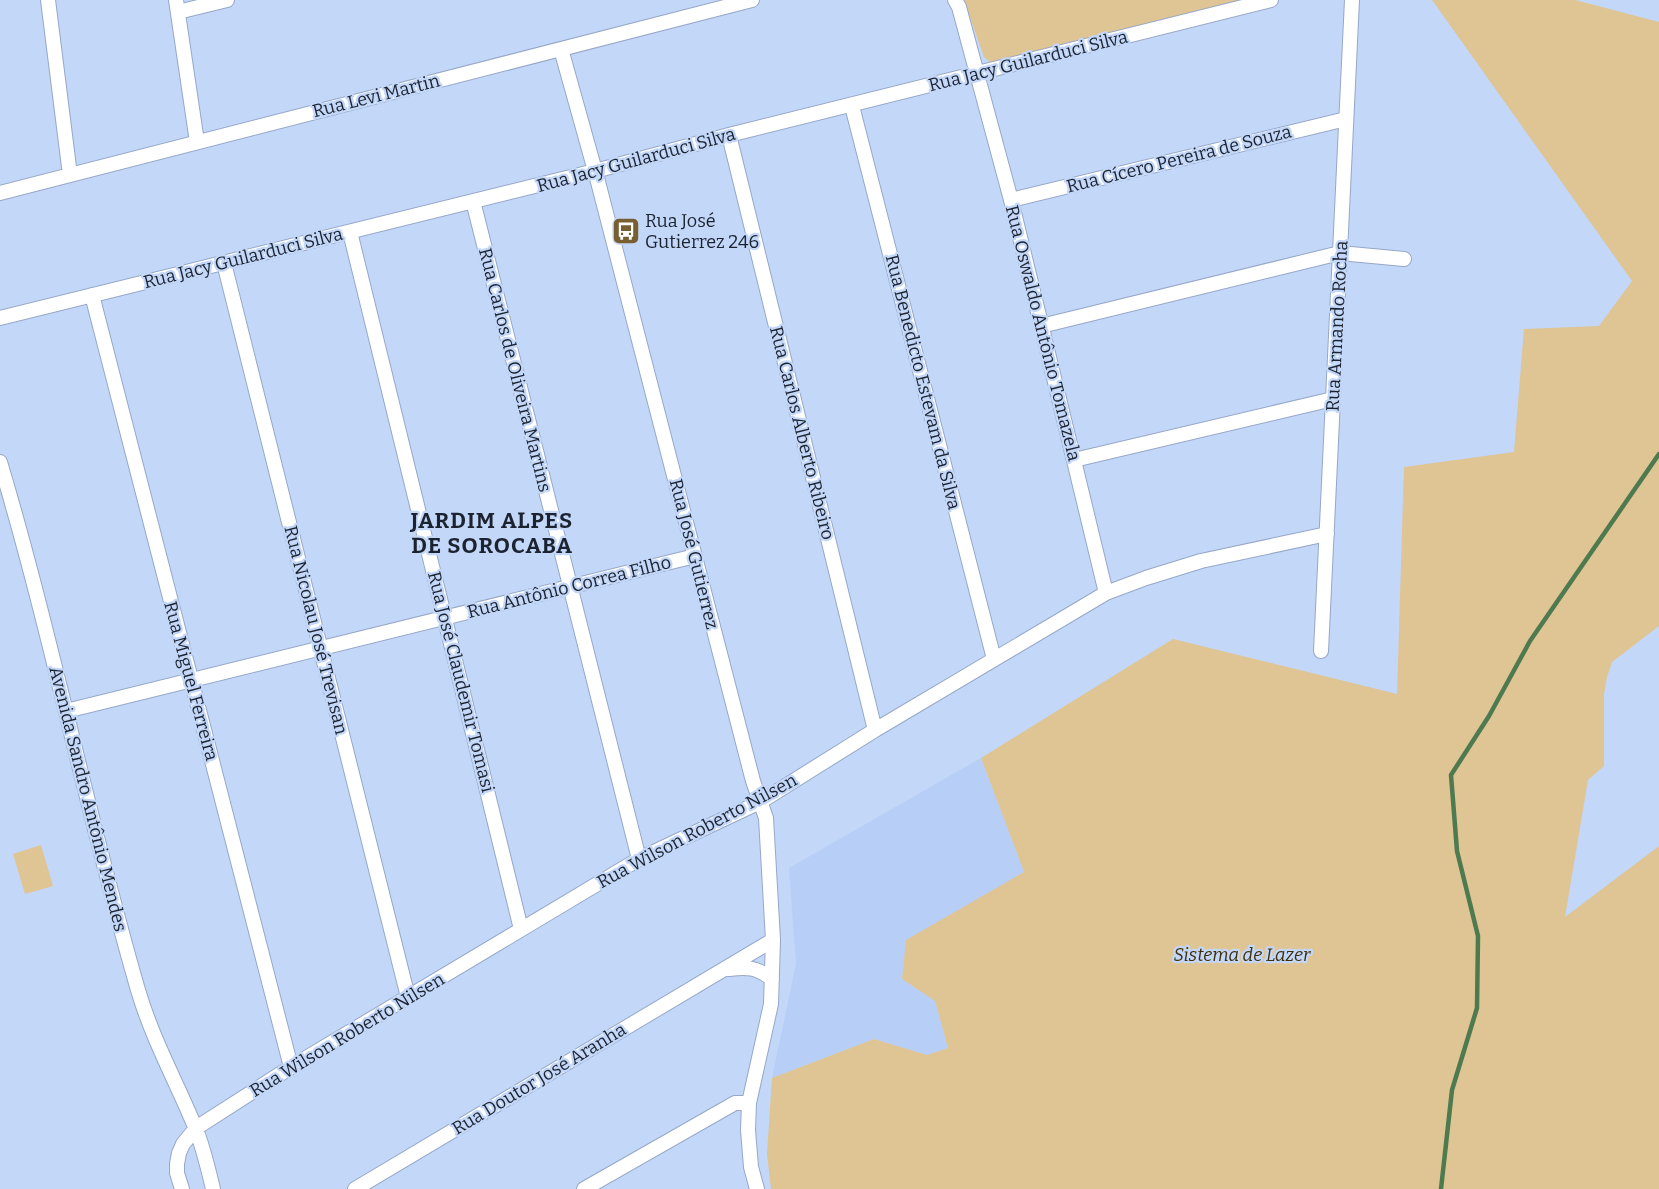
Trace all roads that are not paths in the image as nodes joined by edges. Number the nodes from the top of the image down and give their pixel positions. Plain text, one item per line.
1 (48, 0) edge
2 (227, 0) edge
3 (752, 0) edge
4 (955, 0) edge
5 (1271, 0) edge
6 (1350, 3) edge
7 (177, 6) edge
8 (561, 49) junction
9 (977, 73) junction
10 (852, 106) junction
11 (1346, 119) junction
12 (729, 135) junction
13 (197, 142) junction
14 (595, 171) junction
15 (70, 175) junction
16 (0, 193) edge
17 (1011, 200) junction
18 (473, 202) junction
19 (350, 232) junction
20 (1340, 253) junction
21 (1404, 259) dead end
22 (224, 263) junction
23 (92, 295) junction
24 (0, 318) edge
25 (1042, 326) junction
26 (1333, 399) junction
27 (1074, 460) junction
28 (0, 462) edge
29 (1327, 534) junction
30 (695, 556) junction
31 (570, 587) junction
32 (1106, 593) junction
33 (445, 618) junction
34 (321, 648) junction
35 (1321, 651) dead end
36 (994, 659) junction
37 (191, 680) junction
38 (66, 712) junction
39 (875, 730) junction
40 (760, 802) junction
41 (639, 859) junction
42 (521, 928) junction
43 (773, 940) junction
44 (723, 970) junction
45 (772, 979) junction
46 (408, 997) junction
47 (291, 1068) junction
48 (749, 1102) junction
49 (196, 1128) junction
50 (179, 1153) junction
51 (204, 1155) junction
52 (182, 1189) edge
53 (213, 1189) edge
54 (355, 1189) edge
55 (584, 1189) edge
56 (756, 1189) edge

1 - 15 street
2 - 7 street
3 - 8 street, Rua Levi Martin
4 - 9 street, Rua Oswaldo Antônio Tomazela
5 - 9 street, Rua Jacy Guilarduci Silva
6 - 11 street, Rua Armando Rocha
7 - 13 street
8 - 13 street, Rua Levi Martin
8 - 14 street, Rua José Gutierrez
9 - 10 street, Rua Jacy Guilarduci Silva
9 - 17 street, Rua Oswaldo Antônio Tomazela
10 - 12 street, Rua Jacy Guilarduci Silva
10 - 36 street, Rua Benedicto Estevam da Silva
11 - 17 street, Rua Cícero Pereira de Souza
11 - 20 street, Rua Armando Rocha
12 - 14 street, Rua Jacy Guilarduci Silva
12 - 39 street, Rua Carlos Alberto Ribeiro
13 - 15 street, Rua Levi Martin
14 - 18 street, Rua Jacy Guilarduci Silva
14 - 30 street, Rua José Gutierrez
15 - 16 street, Rua Levi Martin
17 - 25 street, Rua Oswaldo Antônio Tomazela
18 - 19 street, Rua Jacy Guilarduci Silva
18 - 31 street, Rua Carlos de Oliveira Martins
19 - 22 street, Rua Jacy Guilarduci Silva
19 - 33 street, Rua José Claudemir Tomasi
20 - 21 street
20 - 25 street
20 - 26 street, Rua Armando Rocha
22 - 23 street, Rua Jacy Guilarduci Silva
22 - 34 street, Rua Nicolau José Trevisan
23 - 24 street, Rua Jacy Guilarduci Silva
23 - 37 street, Rua Miguel Ferreira
25 - 27 street, Rua Oswaldo Antônio Tomazela
26 - 27 street
26 - 29 street, Rua Armando Rocha
27 - 32 street, Rua Oswaldo Antônio Tomazela
28 - 38 street, Avenida Sandro Antônio Mendes
29 - 32 street, Rua Wilson Roberto Nilsen
29 - 35 street, Rua Armando Rocha
30 - 31 street, Rua Antônio Correa Filho
30 - 40 street, Rua José Gutierrez
31 - 33 street, Rua Antônio Correa Filho
31 - 41 street, Rua Carlos de Oliveira Martins
32 - 36 street, Rua Wilson Roberto Nilsen
33 - 34 street, Rua Antônio Correa Filho
33 - 42 street, Rua José Claudemir Tomasi
34 - 37 street, Rua Antônio Correa Filho
34 - 46 street, Rua Nicolau José Trevisan
36 - 39 street, Rua Wilson Roberto Nilsen
37 - 38 street, Rua Antônio Correa Filho
37 - 47 street, Rua Miguel Ferreira
38 - 49 street, Avenida Sandro Antônio Mendes
39 - 40 street, Rua Wilson Roberto Nilsen
40 - 41 street, Rua Wilson Roberto Nilsen
40 - 43 street, Rua José Gutierrez
41 - 42 street, Rua Wilson Roberto Nilsen
42 - 46 street, Rua Wilson Roberto Nilsen
43 - 44 street, Rua Doutor José Aranha
43 - 45 street, Rua José Gutierrez
44 - 45 street, Rua Doutor José Aranha
44 - 54 street, Rua Doutor José Aranha
45 - 48 street, Rua José Gutierrez
46 - 47 street, Rua Wilson Roberto Nilsen
47 - 49 street, Rua Wilson Roberto Nilsen
48 - 55 street
48 - 56 street, Rua José Gutierrez
49 - 50 street
49 - 51 street, Avenida Sandro Antônio Mendes
50 - 51 street
50 - 52 street
51 - 53 street, Avenida Sandro Antônio Mendes

